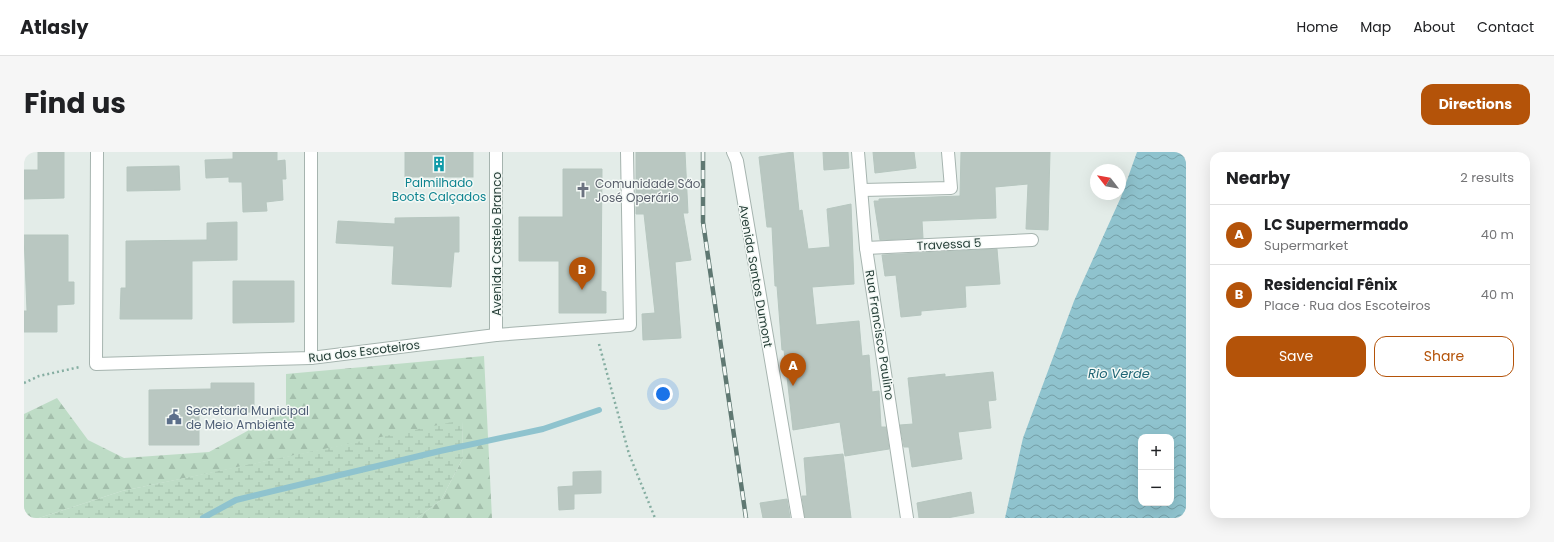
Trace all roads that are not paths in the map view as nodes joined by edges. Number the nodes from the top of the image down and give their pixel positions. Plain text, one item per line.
1 (97, 152) edge
2 (311, 152) edge
3 (496, 152) edge
4 (626, 152) edge
5 (733, 152) edge
6 (858, 152) edge
7 (948, 152) edge
8 (862, 190) junction
9 (1032, 240) dead end
10 (866, 248) junction
11 (496, 335) junction
12 (311, 358) junction
13 (798, 518) edge
14 (907, 518) edge

1 - 12 street, Rua dos Escoteiros
2 - 12 street
3 - 11 street, Avenida Castelo Branco
4 - 11 street, Rua dos Escoteiros
5 - 13 street, Avenida Santos Dumont
6 - 8 street, Rua Francisco Paulino
7 - 8 street
8 - 10 street, Rua Francisco Paulino
9 - 10 street, Travessa 5
10 - 14 street, Rua Francisco Paulino
11 - 12 street, Rua dos Escoteiros

